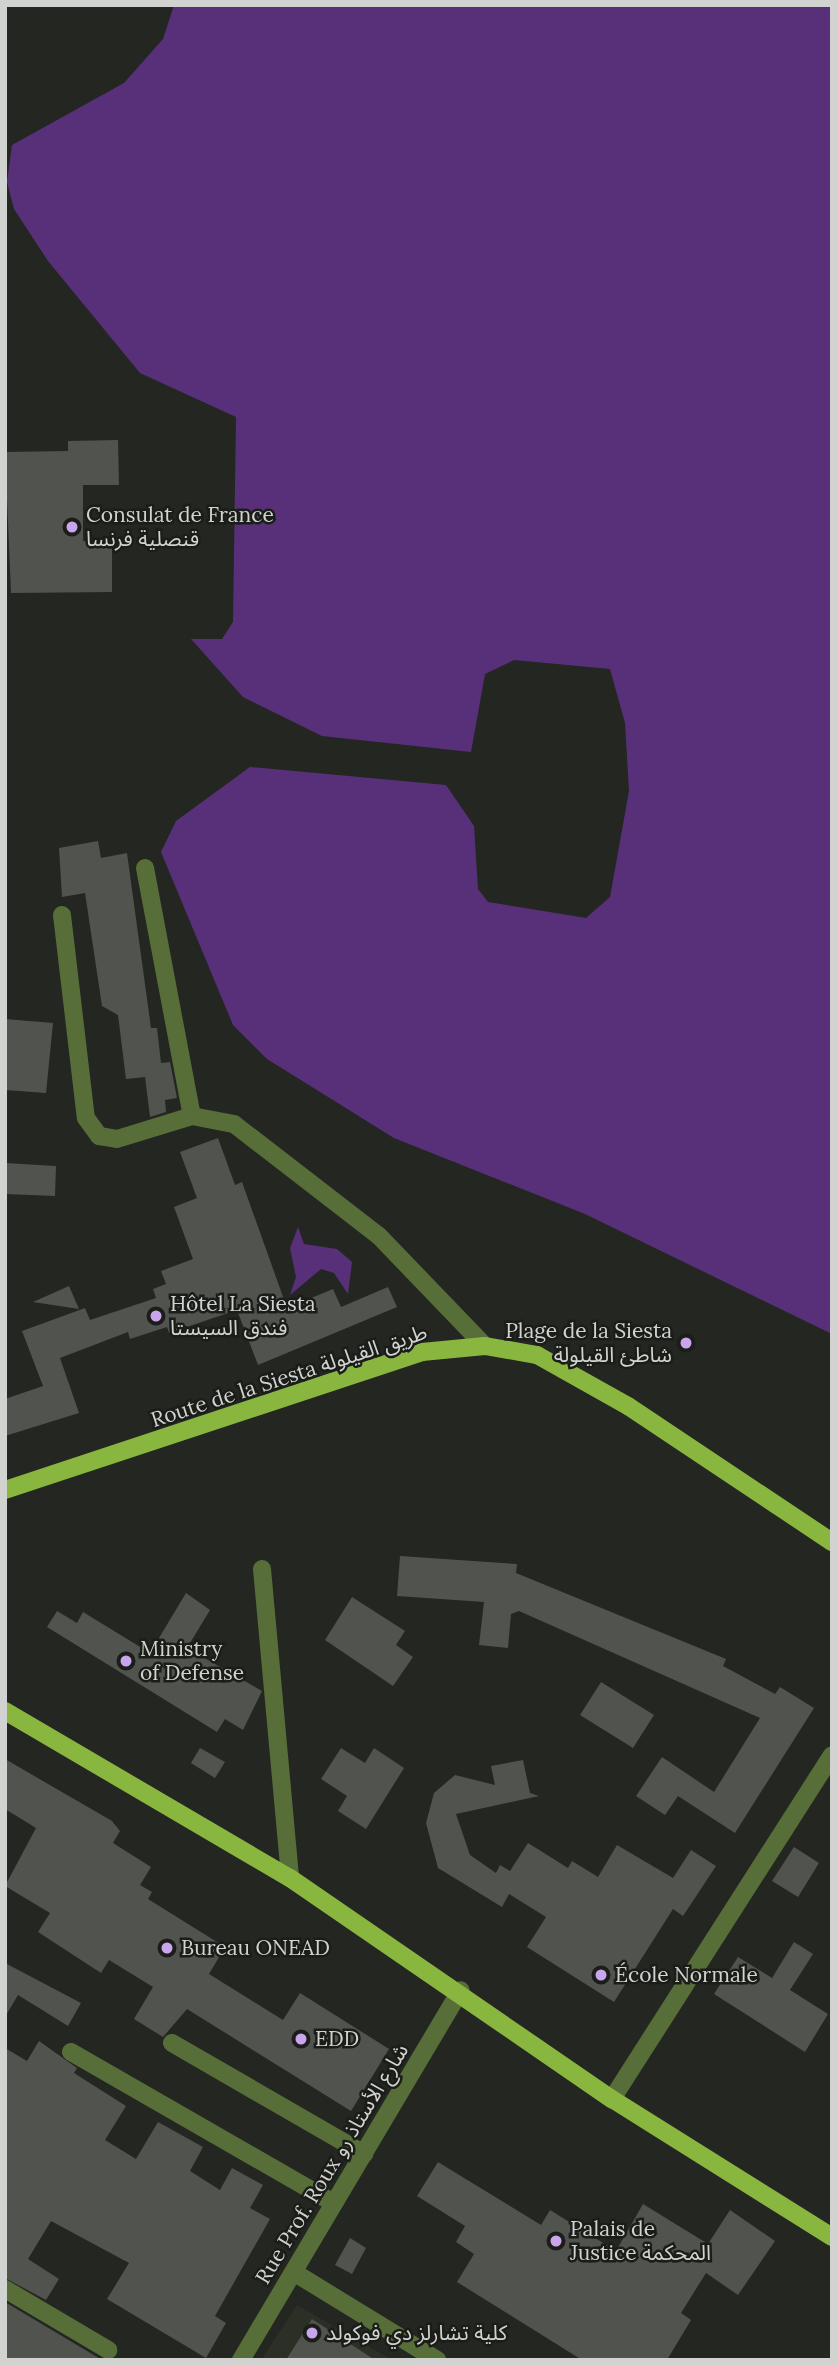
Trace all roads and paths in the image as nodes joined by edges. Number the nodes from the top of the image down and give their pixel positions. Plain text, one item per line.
1 (145, 868) dead end
2 (62, 915) dead end
3 (192, 1116) junction
4 (485, 1346) junction
5 (5, 1490) edge
6 (832, 1542) edge
7 (262, 1569) dead end
8 (5, 1711) edge
9 (832, 1755) edge
10 (290, 1878) junction
11 (461, 1990) junction
12 (172, 2043) dead end
13 (71, 2052) dead end
14 (612, 2099) junction
15 (364, 2154) junction
16 (334, 2203) junction
17 (832, 2237) edge
18 (295, 2273) junction
19 (5, 2289) edge
20 (108, 2350) dead end
21 (241, 2360) edge
22 (437, 2360) edge

1 - 3 street
2 - 3 street
3 - 4 street
4 - 5 main road, Route de la Siesta طريق القيلولة
4 - 6 main road, Route de la Siesta طريق القيلولة
7 - 10 street
8 - 10 main road
9 - 14 street
10 - 11 main road
11 - 14 main road
11 - 15 street, Rue Prof. Roux شارع الأستاذ رو
12 - 15 street
13 - 16 street
14 - 17 main road
15 - 16 street, Rue Prof. Roux شارع الأستاذ رو
16 - 18 street, Rue Prof. Roux شارع الأستاذ رو
18 - 21 street, Rue Prof. Roux شارع الأستاذ رو
18 - 22 street
19 - 20 street

